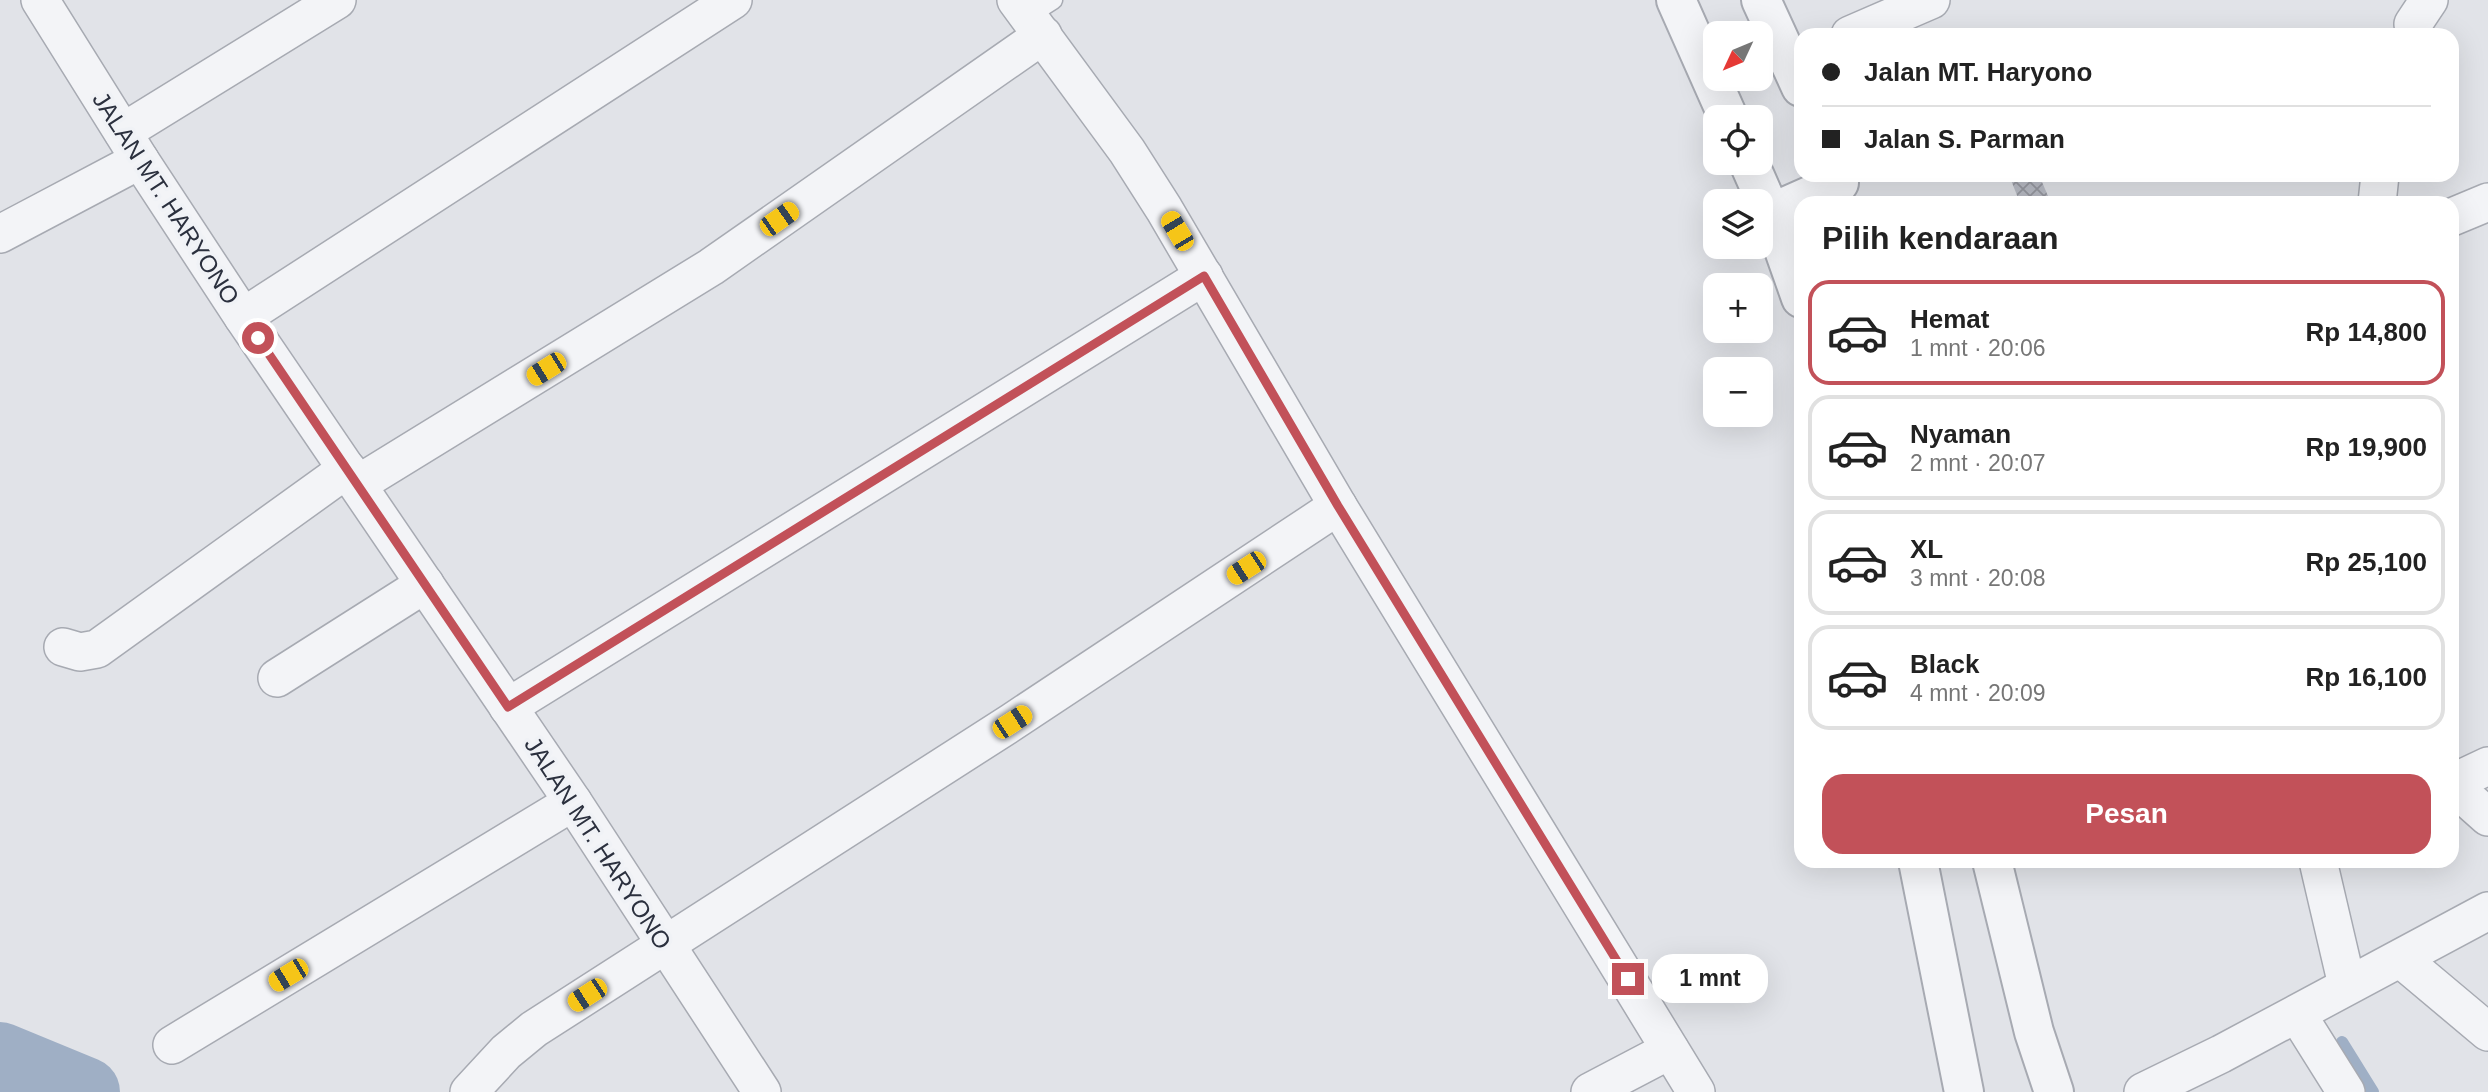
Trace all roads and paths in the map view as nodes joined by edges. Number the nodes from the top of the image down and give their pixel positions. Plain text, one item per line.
1 (40, 0) edge
2 (337, 0) edge
3 (733, 0) edge
4 (1676, 0) edge
5 (1761, 0) edge
6 (1931, 0) edge
7 (1035, 13) edge
8 (1866, 28) edge
9 (1794, 62) edge
10 (1723, 105) edge
11 (131, 146) junction
12 (1840, 187) edge
13 (1815, 196) edge
14 (2488, 202) edge
15 (1794, 204) edge
16 (1773, 211) edge
17 (2459, 214) edge
18 (1773, 218) edge
19 (0, 234) edge
20 (1204, 276) junction
21 (1794, 278) edge
22 (243, 317) junction
23 (352, 477) junction
24 (1338, 506) junction
25 (425, 584) junction
26 (63, 647) dead end
27 (276, 678) dead end
28 (508, 707) junction
29 (2488, 766) edge
30 (2459, 780) edge
31 (2459, 790) edge
32 (573, 802) junction
33 (2488, 817) edge
34 (1919, 868) edge
35 (1994, 868) edge
36 (2320, 868) edge
37 (2488, 911) edge
38 (665, 946) junction
39 (2401, 958) junction
40 (2347, 985) junction
41 (2297, 1014) junction
42 (2488, 1032) edge
43 (172, 1045) dead end
44 (1670, 1050) junction
45 (469, 1092) edge
46 (761, 1092) edge
47 (1590, 1092) edge
48 (1696, 1092) edge
49 (1964, 1092) edge
50 (2054, 1092) edge
51 (2143, 1092) edge
52 (2346, 1092) edge

1 - 11 street, JALAN MT. HARYONO
2 - 11 street
3 - 22 street
4 - 10 street
5 - 9 street
6 - 8 street
7 - 20 street
7 - 23 street
11 - 19 street
11 - 22 street, JALAN MT. HARYONO
12 - 13 street
14 - 17 street
15 - 16 street
18 - 21 street
20 - 24 street
20 - 28 street
22 - 23 street, JALAN MT. HARYONO
23 - 25 street, JALAN MT. HARYONO
23 - 26 street
24 - 38 street
24 - 44 street
25 - 27 street
25 - 28 street, JALAN MT. HARYONO
28 - 32 street, JALAN MT. HARYONO
29 - 30 street
31 - 33 street
32 - 38 street, JALAN MT. HARYONO
32 - 43 street
34 - 49 street
35 - 50 street
36 - 40 street
37 - 39 street
38 - 45 street
38 - 46 street, JALAN MT. HARYONO
39 - 40 street
39 - 42 street
40 - 41 street
41 - 51 street
41 - 52 street
44 - 47 street
44 - 48 street

